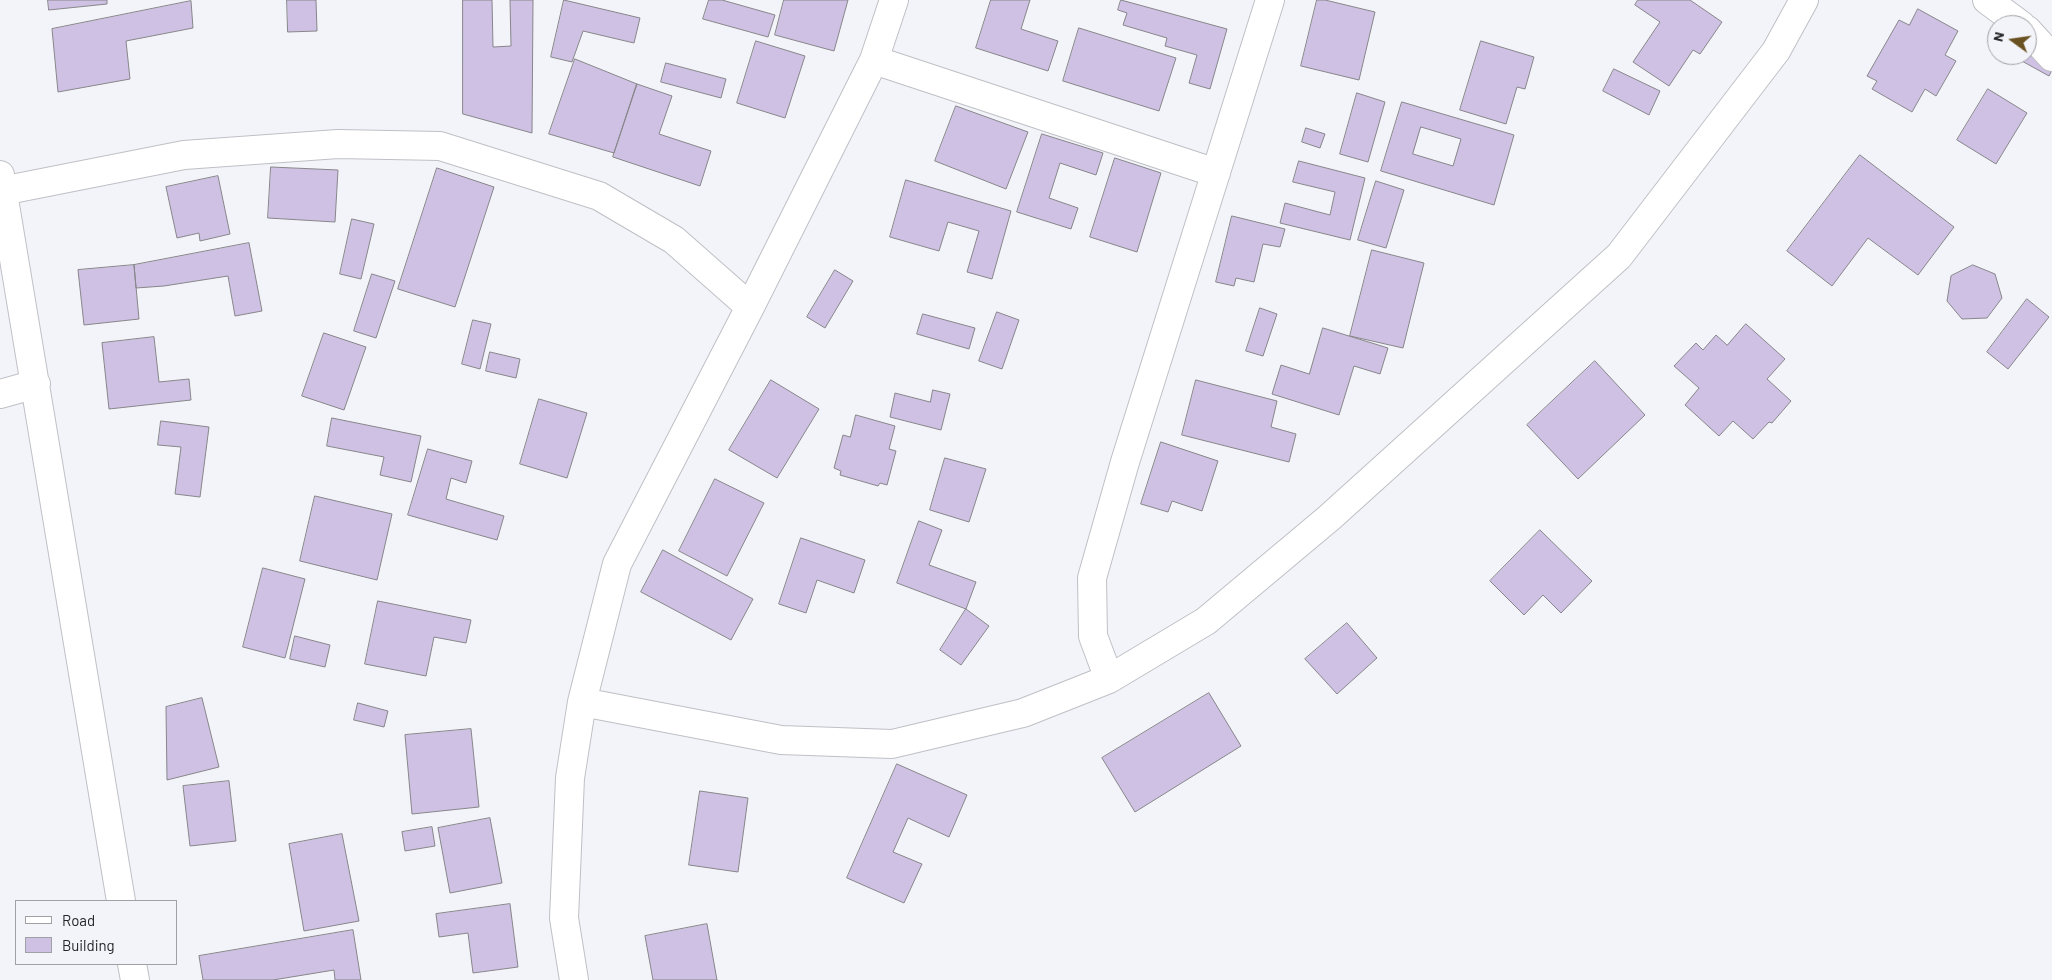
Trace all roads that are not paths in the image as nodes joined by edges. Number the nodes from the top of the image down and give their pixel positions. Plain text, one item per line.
1 (894, 0) edge
2 (1270, 0) edge
3 (1804, 0) edge
4 (1987, 0) edge
5 (2007, 15) edge
6 (2037, 41) edge
7 (2052, 57) edge
8 (874, 60) junction
9 (1216, 173) junction
10 (1, 183) edge
11 (750, 307) junction
12 (36, 384) junction
13 (0, 394) edge
14 (1109, 679) junction
15 (582, 702) junction
16 (122, 900) edge
17 (132, 965) edge
18 (134, 980) edge
19 (574, 980) edge

1 - 8 street
2 - 9 street
3 - 14 street
4 - 5 street
6 - 7 street
8 - 9 street
8 - 11 street
9 - 14 street
10 - 11 street
10 - 12 street
11 - 15 street
12 - 13 street
12 - 16 street
14 - 15 street
15 - 19 street
17 - 18 street

